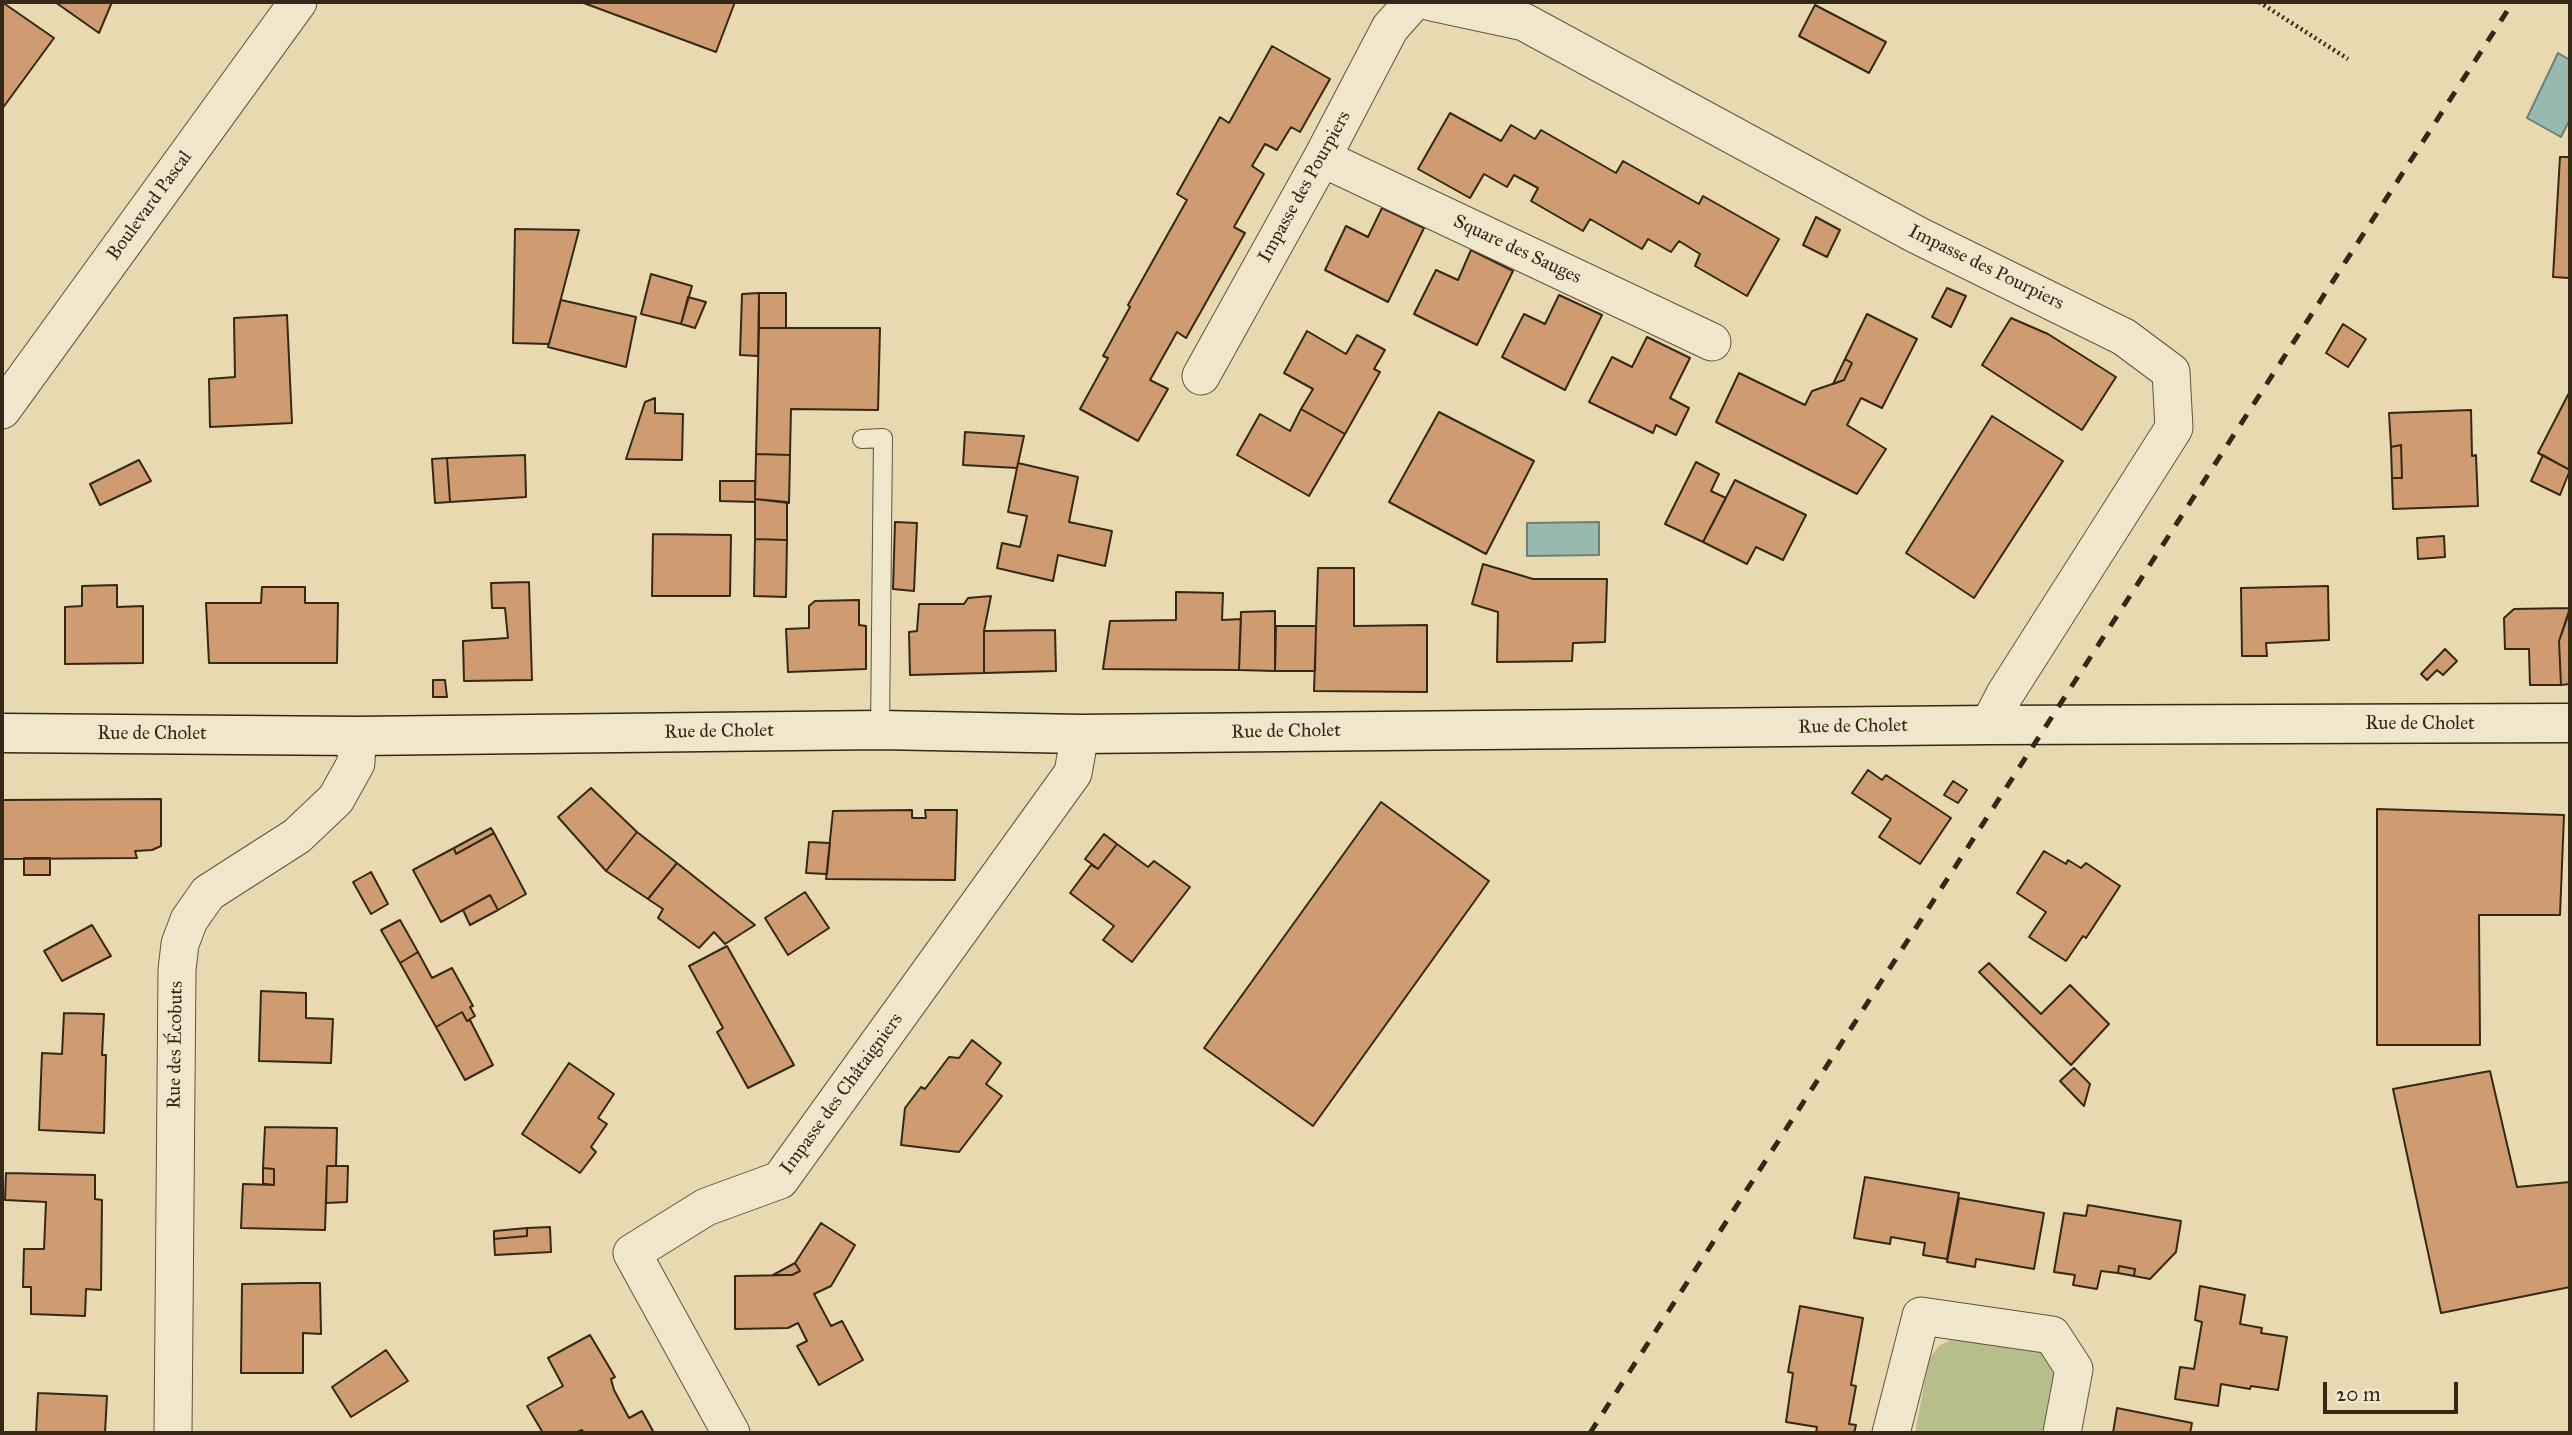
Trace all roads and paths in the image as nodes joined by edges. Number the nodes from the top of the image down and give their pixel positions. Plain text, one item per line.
1 (298, 2) edge
2 (1413, 2) edge
3 (1432, 2) edge
4 (2259, 2) edge
5 (2348, 59) dead end
6 (1322, 158) junction
7 (1712, 342) dead end
8 (1201, 376) dead end
9 (2, 410) edge
10 (862, 439) dead end
11 (2570, 723) edge
12 (1989, 725) junction
13 (880, 730) junction
14 (2, 733) edge
15 (1080, 734) junction
16 (357, 736) junction
17 (173, 1433) edge
18 (731, 1433) edge
19 (1891, 1433) edge
20 (2062, 1433) edge

1 - 9 street, Boulevard Pascal
2 - 6 street, Impasse des Pourpiers
3 - 12 street, Impasse des Pourpiers
4 - 5 path
6 - 7 street, Square des Sauges
6 - 8 street, Impasse des Pourpiers
10 - 13 lane
11 - 12 main road, Rue de Cholet
12 - 15 main road, Rue de Cholet
13 - 15 main road, Rue de Cholet
13 - 16 main road, Rue de Cholet
14 - 16 main road, Rue de Cholet
15 - 18 street, Impasse des Châtaigniers
16 - 17 street, Rue des Écobuts
19 - 20 street

